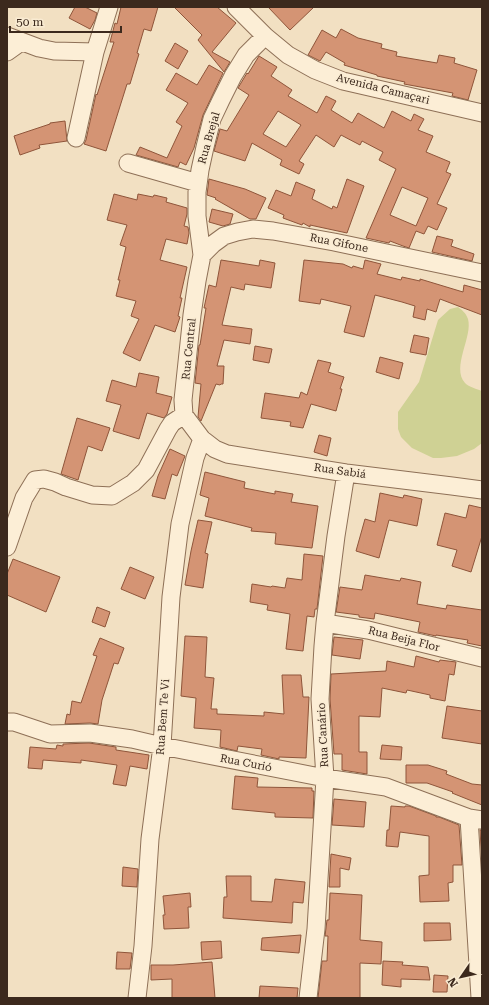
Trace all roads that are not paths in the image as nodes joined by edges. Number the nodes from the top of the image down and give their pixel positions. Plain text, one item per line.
1 (109, 7) edge
2 (236, 7) edge
3 (265, 36) junction
4 (14, 39) edge
5 (7, 52) edge
6 (94, 52) junction
7 (482, 113) edge
8 (76, 138) dead end
9 (128, 163) dead end
10 (198, 183) junction
11 (202, 255) junction
12 (482, 273) edge
13 (184, 414) junction
14 (202, 438) junction
15 (346, 473) junction
16 (482, 490) edge
17 (7, 547) edge
18 (325, 623) junction
19 (482, 658) edge
20 (7, 722) edge
21 (162, 746) junction
22 (325, 778) junction
23 (475, 819) edge
24 (137, 998) edge
25 (308, 998) edge
26 (480, 998) edge

1 - 6 street
2 - 3 street, Avenida Camaçari
3 - 7 street, Avenida Camaçari
3 - 10 street, Rua Brejal
4 - 5 street
4 - 6 street
6 - 8 street
9 - 10 street
10 - 11 street, Rua Brejal
11 - 12 street, Rua Gifone
11 - 13 street, Rua Central
13 - 14 street
13 - 17 street
14 - 15 street, Rua Sabiá
14 - 21 street, Rua Bem Te Vi
15 - 16 street, Rua Sabiá
15 - 18 street, Rua Canário
18 - 19 street, Rua Beija Flor
18 - 22 street, Rua Canário
20 - 21 street, Rua Curió
21 - 22 street, Rua Curió
21 - 24 street, Rua Bem Te Vi
22 - 23 street, Rua Curió
22 - 25 street, Rua Canário
23 - 26 street

